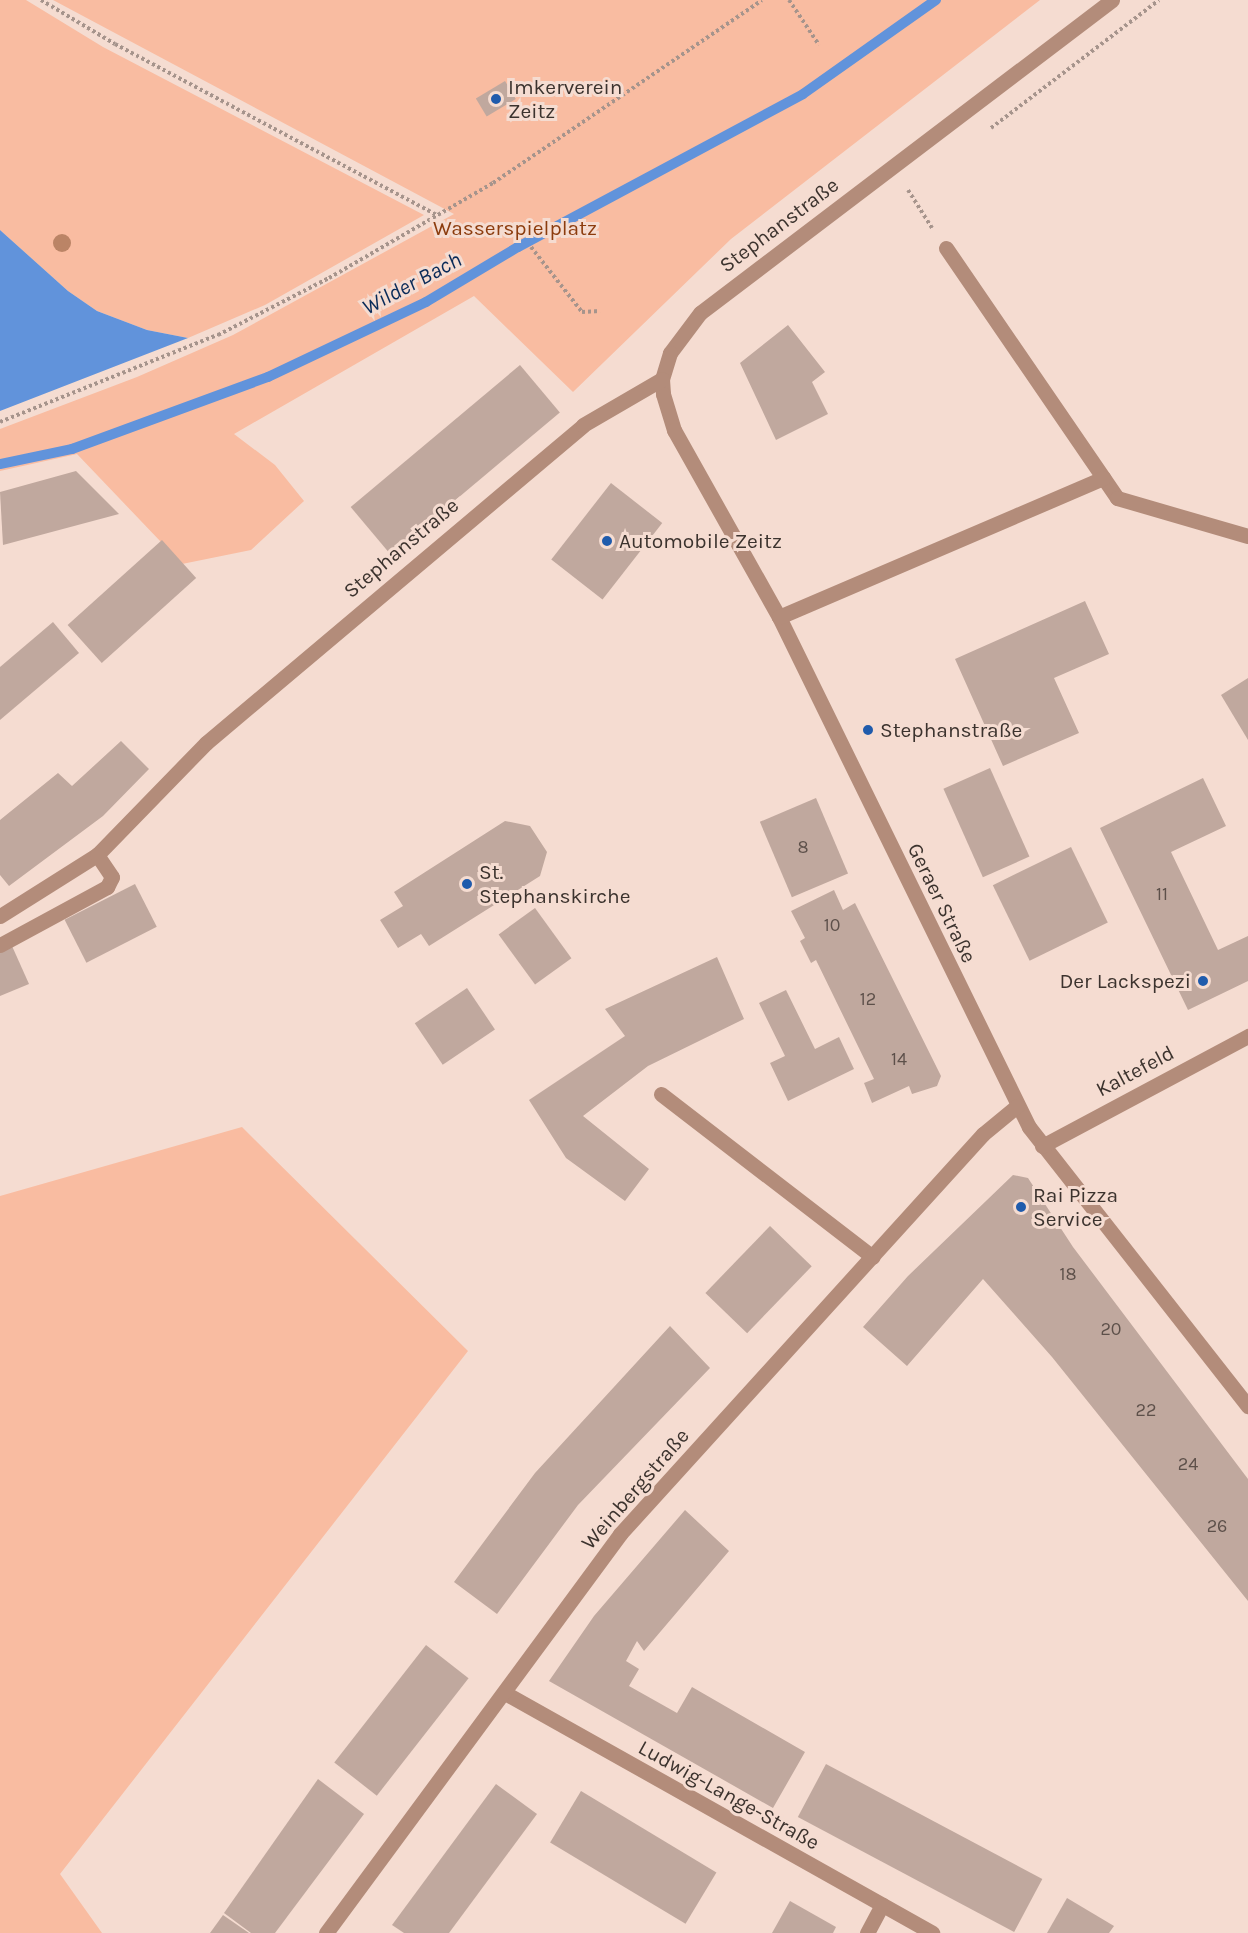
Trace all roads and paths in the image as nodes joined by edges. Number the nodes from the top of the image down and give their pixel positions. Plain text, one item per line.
1 (41, 0) edge
2 (762, 0) edge
3 (789, 0) edge
4 (1112, 0) edge
5 (1159, 0) edge
6 (819, 45) dead end
7 (983, 134) dead end
8 (914, 186) dead end
9 (438, 216) junction
10 (531, 247) dead end
11 (946, 248) joint
12 (600, 310) dead end
13 (662, 379) junction
14 (0, 423) edge
15 (1104, 478) junction
16 (1248, 536) edge
17 (779, 616) junction
18 (97, 855) junction
19 (0, 916) edge
20 (0, 945) edge
21 (1248, 1036) edge
22 (661, 1094) dead end
23 (1017, 1106) junction
24 (1042, 1146) junction
25 (873, 1257) junction
26 (1248, 1406) edge
27 (505, 1693) junction
28 (882, 1905) junction
29 (326, 1933) edge
30 (867, 1933) edge
31 (932, 1933) edge

1 - 9 path
2 - 9 path
3 - 6 path
4 - 13 street, Stephanstraße
5 - 7 path
8 - 11 path
9 - 14 path
10 - 12 path
11 - 15 street
13 - 17 street, Geraer Straße
13 - 18 street, Stephanstraße
15 - 16 street
15 - 17 street
17 - 23 street, Geraer Straße
18 - 19 street, Stephanstraße
18 - 20 street
21 - 24 street, Kaltefeld
22 - 25 street
23 - 24 street, Geraer Straße
23 - 25 street, Weinbergstraße
24 - 26 street, Geraer Straße
25 - 27 street, Weinbergstraße
27 - 28 street, Ludwig-Lange-Straße
27 - 29 street, Weinbergstraße
28 - 30 street
28 - 31 street, Ludwig-Lange-Straße

